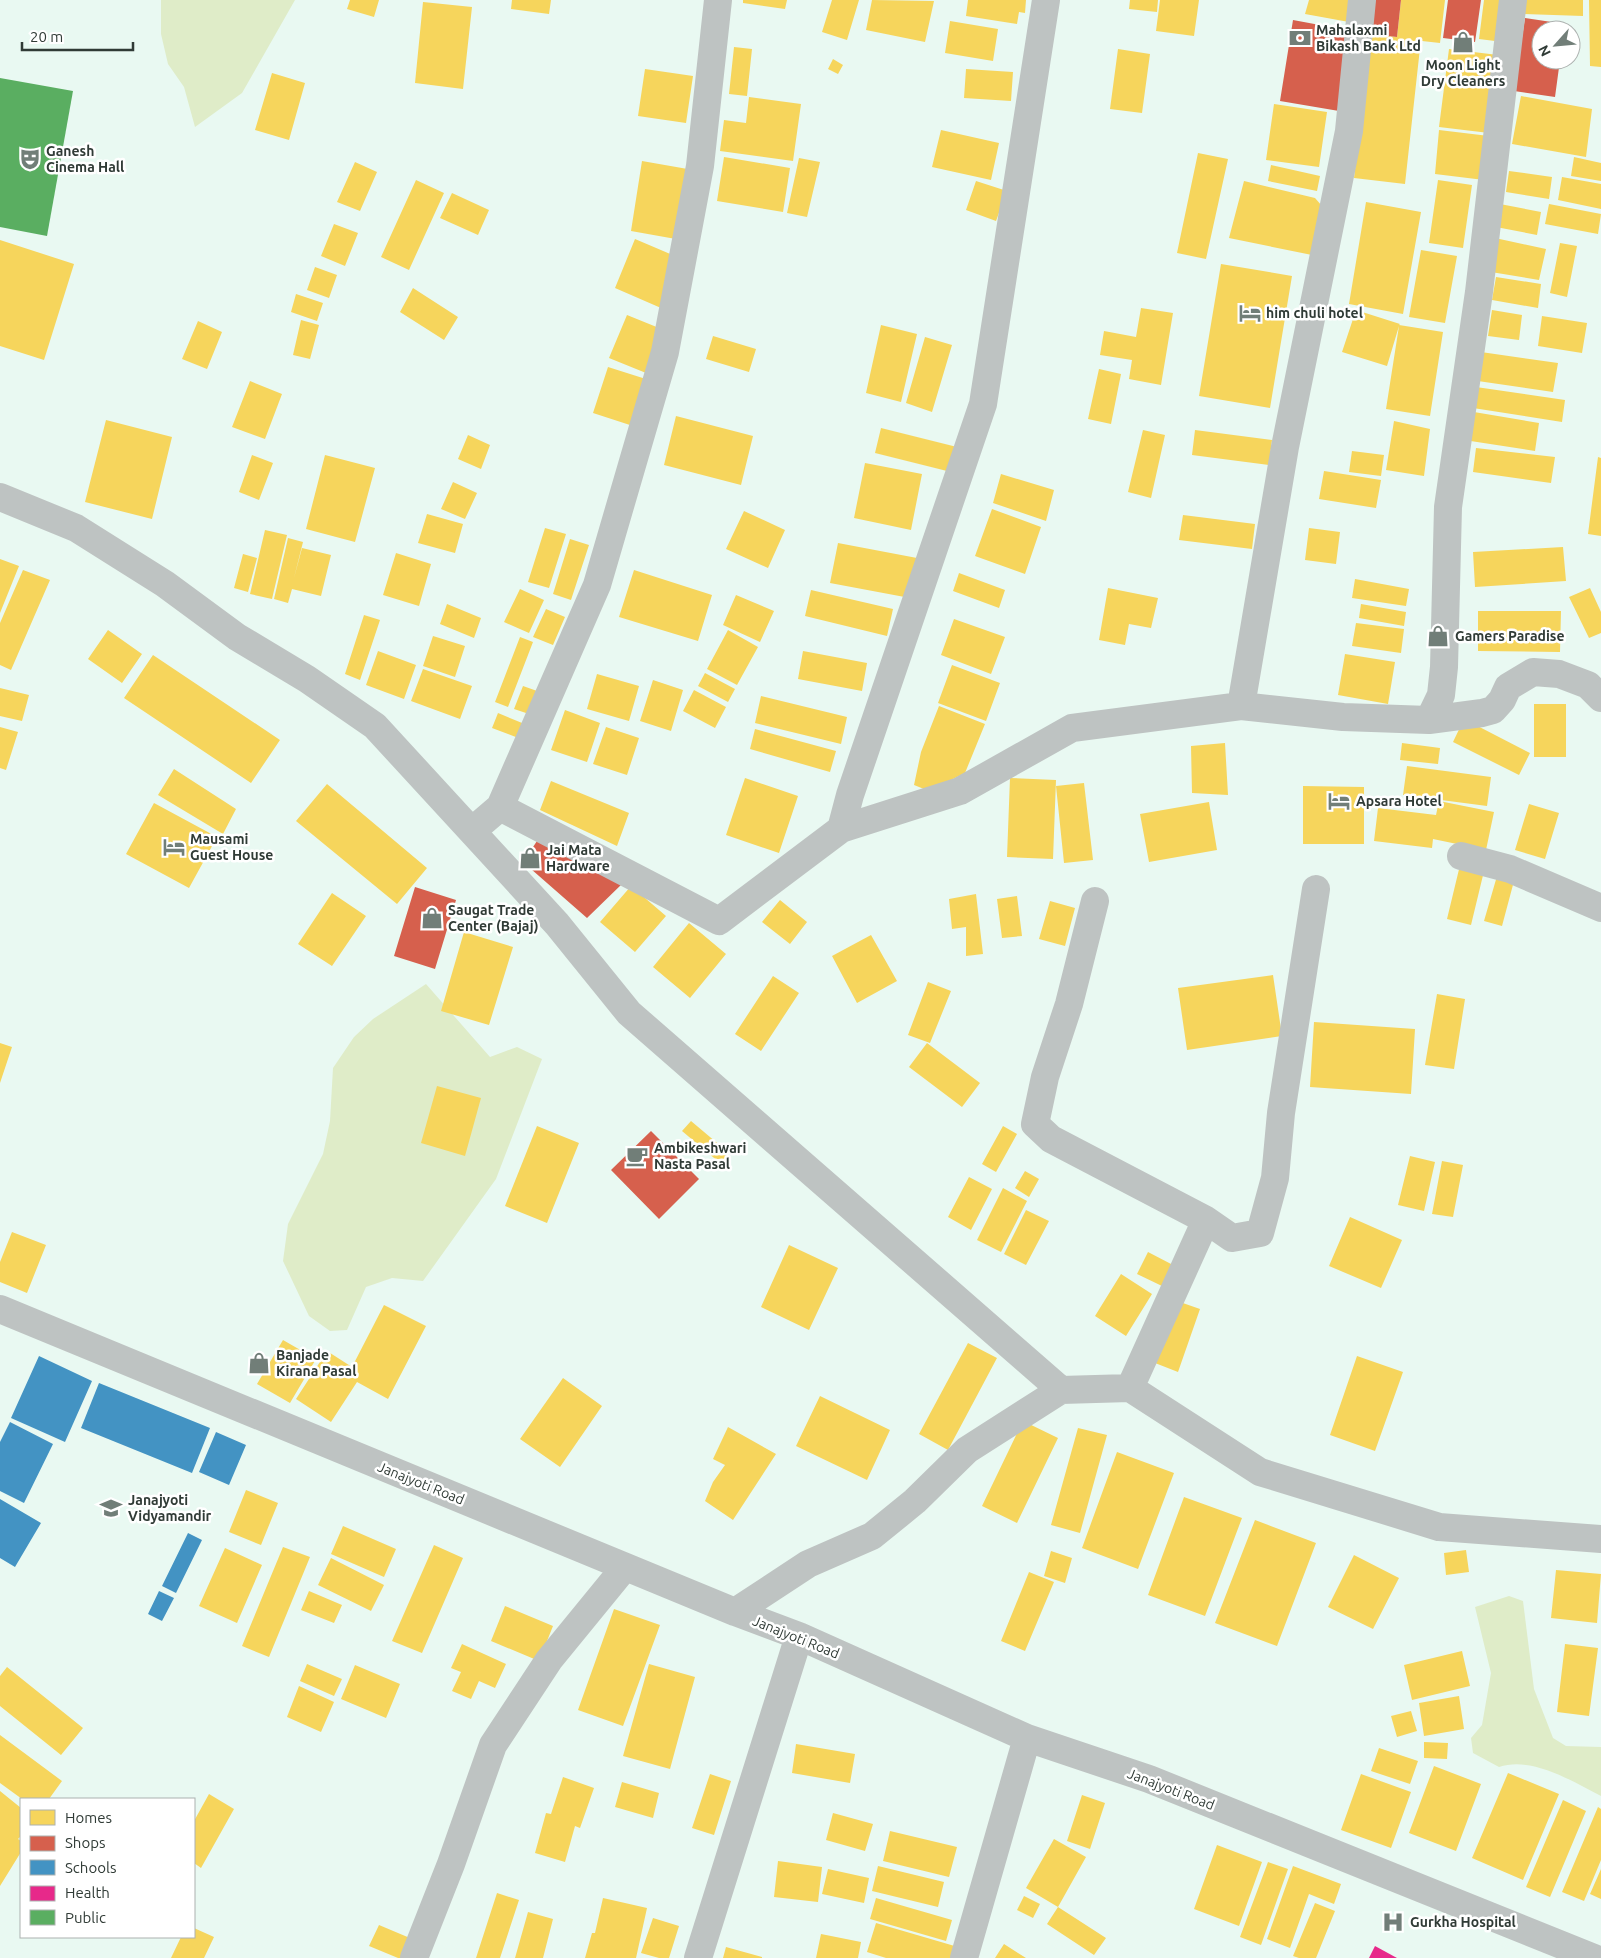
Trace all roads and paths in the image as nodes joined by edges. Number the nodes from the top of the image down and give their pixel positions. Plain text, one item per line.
1 (718, 0) edge
2 (1046, 0) edge
3 (1362, 0) edge
4 (1513, 0) edge
5 (0, 497) edge
6 (1601, 698) edge
7 (1241, 706) junction
8 (1429, 720) junction
9 (500, 807) junction
10 (841, 829) junction
11 (472, 831) junction
12 (1461, 856) dead end
13 (1316, 889) dead end
14 (1095, 901) dead end
15 (1601, 908) edge
16 (1206, 1220) junction
17 (0, 1309) edge
18 (1130, 1388) junction
19 (1061, 1390) junction
20 (1601, 1538) edge
21 (625, 1567) junction
22 (734, 1612) junction
23 (799, 1636) junction
24 (1026, 1738) junction
25 (414, 1958) edge
26 (698, 1958) edge
27 (964, 1958) edge
28 (1594, 1958) edge

1 - 9 street
2 - 10 street
3 - 7 street
4 - 8 street
5 - 11 street
6 - 8 street
7 - 8 street
7 - 10 street
9 - 10 street
9 - 11 street
11 - 19 street
12 - 15 street
13 - 16 street
14 - 16 street
16 - 18 street
17 - 21 street, Janajyoti Road
18 - 19 street
18 - 20 street
19 - 22 street
21 - 22 street, Janajyoti Road
21 - 25 street
22 - 23 street, Janajyoti Road
23 - 24 street, Janajyoti Road
23 - 26 street
24 - 27 street
24 - 28 street, Janajyoti Road

